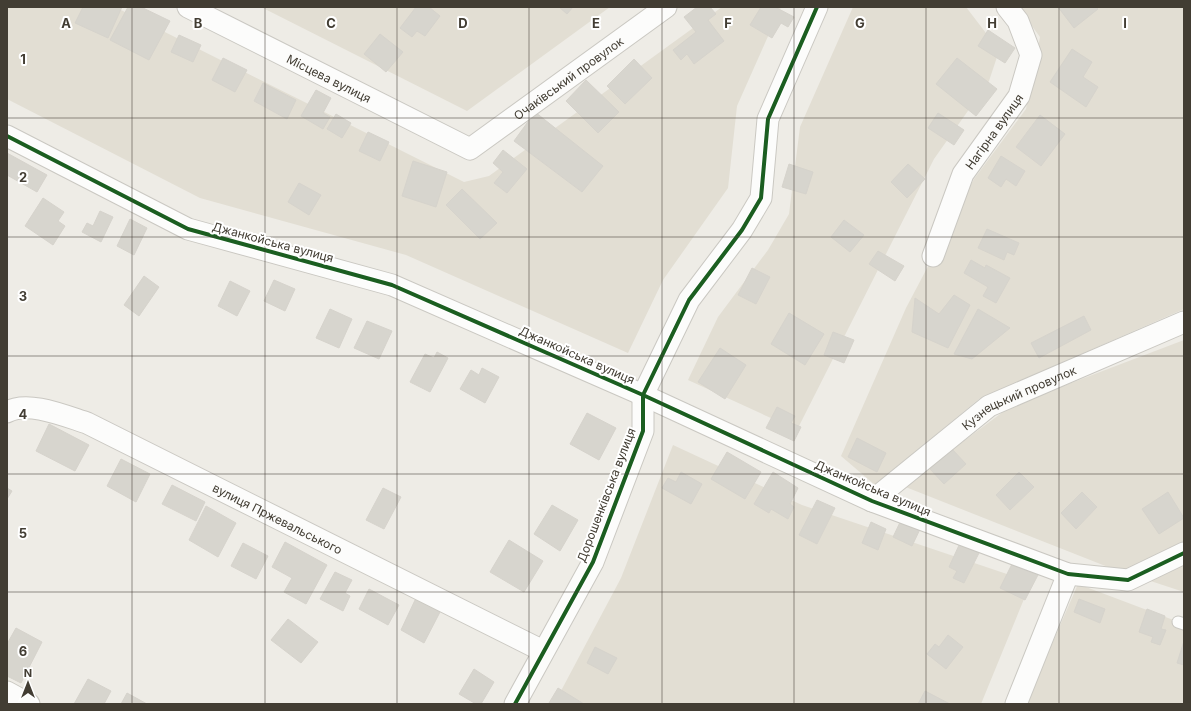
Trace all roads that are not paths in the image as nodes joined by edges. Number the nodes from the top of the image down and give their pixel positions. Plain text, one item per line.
1 (188, 7) edge
2 (666, 7) edge
3 (817, 7) edge
4 (1008, 7) edge
5 (7, 136) edge
6 (470, 149) joint
7 (933, 256) dead end
8 (1184, 322) edge
9 (643, 395) junction
10 (7, 412) edge
11 (872, 501) junction
12 (1184, 553) edge
13 (1068, 574) junction
14 (543, 651) junction
15 (7, 692) edge
16 (29, 704) edge
17 (515, 704) edge
18 (1016, 704) edge

1 - 6 street, Місцева вулиця
2 - 6 street, Очаківський провулок
3 - 9 street, Дорошенківська вулиця
4 - 7 street, Нагірна вулиця
5 - 9 street, Джанкойська вулиця
8 - 11 street, Кузнецький провулок
9 - 11 street, Джанкойська вулиця
9 - 14 street, Дорошенківська вулиця
10 - 14 street, вулиця Пржевальського
11 - 13 street, Джанкойська вулиця
12 - 13 street, Джанкойська вулиця
13 - 18 street
14 - 17 street, Дорошенківська вулиця
15 - 16 street

